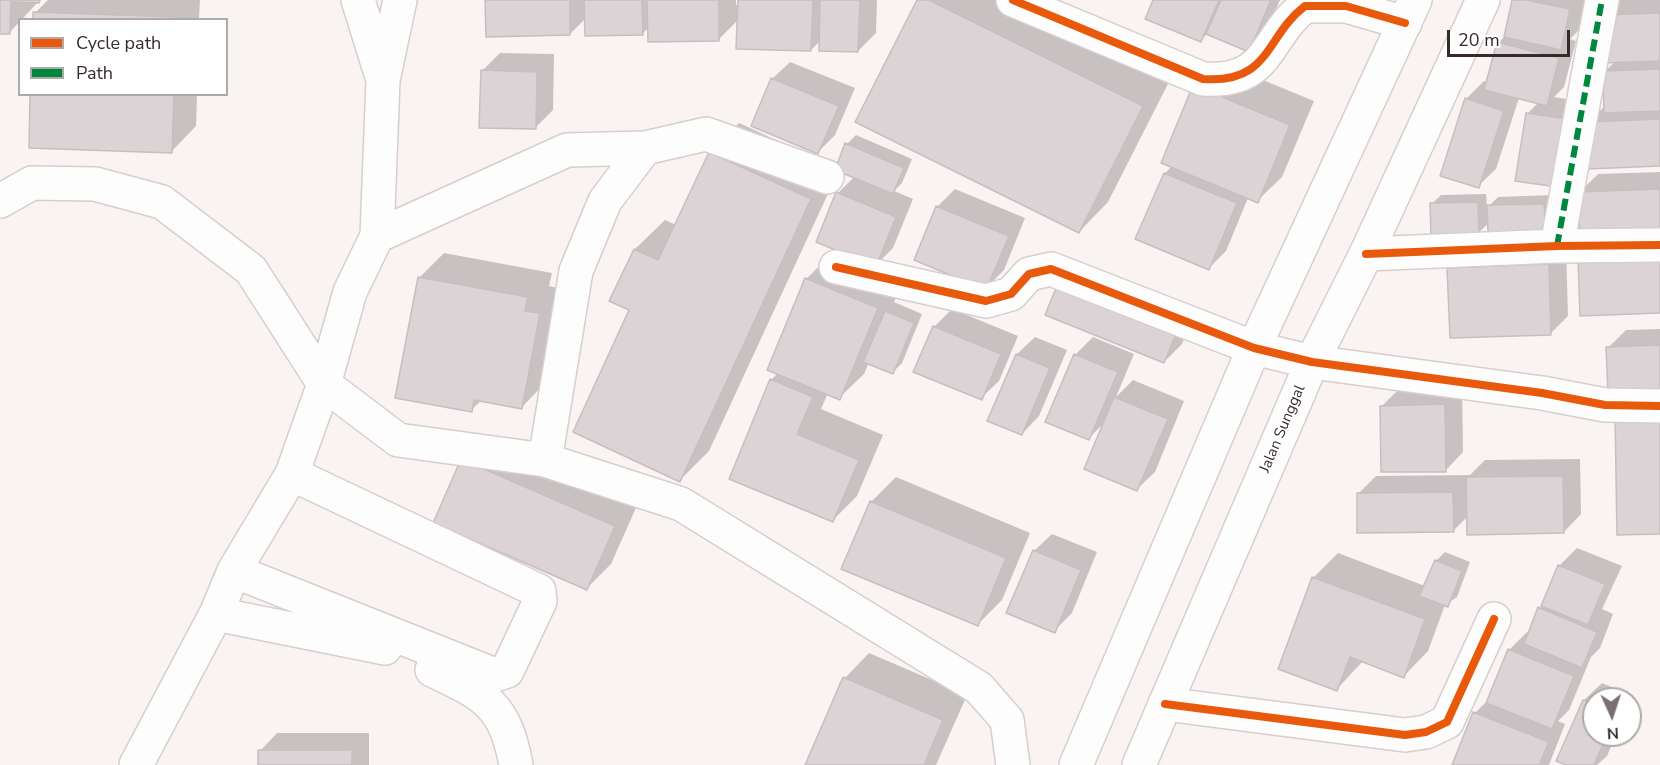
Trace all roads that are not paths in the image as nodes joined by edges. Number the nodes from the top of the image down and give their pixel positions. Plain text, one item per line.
1 (358, 0) edge
2 (400, 0) edge
3 (1013, 0) edge
4 (1483, 0) edge
5 (1602, 0) edge
6 (1410, 12) edge
7 (383, 80) junction
8 (645, 148) junction
9 (827, 177) dead end
10 (0, 201) edge
11 (377, 236) junction
12 (1660, 245) edge
13 (1557, 246) junction
14 (1366, 254) junction
15 (836, 267) dead end
16 (1254, 348) junction
17 (1312, 362) junction
18 (324, 384) junction
19 (1660, 406) edge
20 (545, 460) junction
21 (291, 474) junction
22 (234, 571) junction
23 (216, 614) junction
24 (1494, 619) dead end
25 (1165, 704) junction
26 (136, 765) edge
27 (516, 765) edge
28 (1013, 765) edge
29 (1076, 765) edge
30 (1139, 765) edge

1 - 7 street
2 - 7 street
3 - 6 street
4 - 14 street, Jalan Sunggal
5 - 13 street
6 - 16 street
7 - 11 street
8 - 9 street
8 - 11 street
8 - 20 street
10 - 18 street
11 - 18 street
12 - 13 street
13 - 14 street
14 - 17 street, Jalan Sunggal
15 - 16 street
16 - 17 street
16 - 29 street
17 - 19 street
17 - 25 street, Jalan Sunggal
18 - 20 street
18 - 21 street
20 - 28 street
21 - 22 street
21 - 22 street
22 - 23 street
23 - 26 street
23 - 27 street
24 - 25 street
25 - 30 street, Jalan Sunggal

